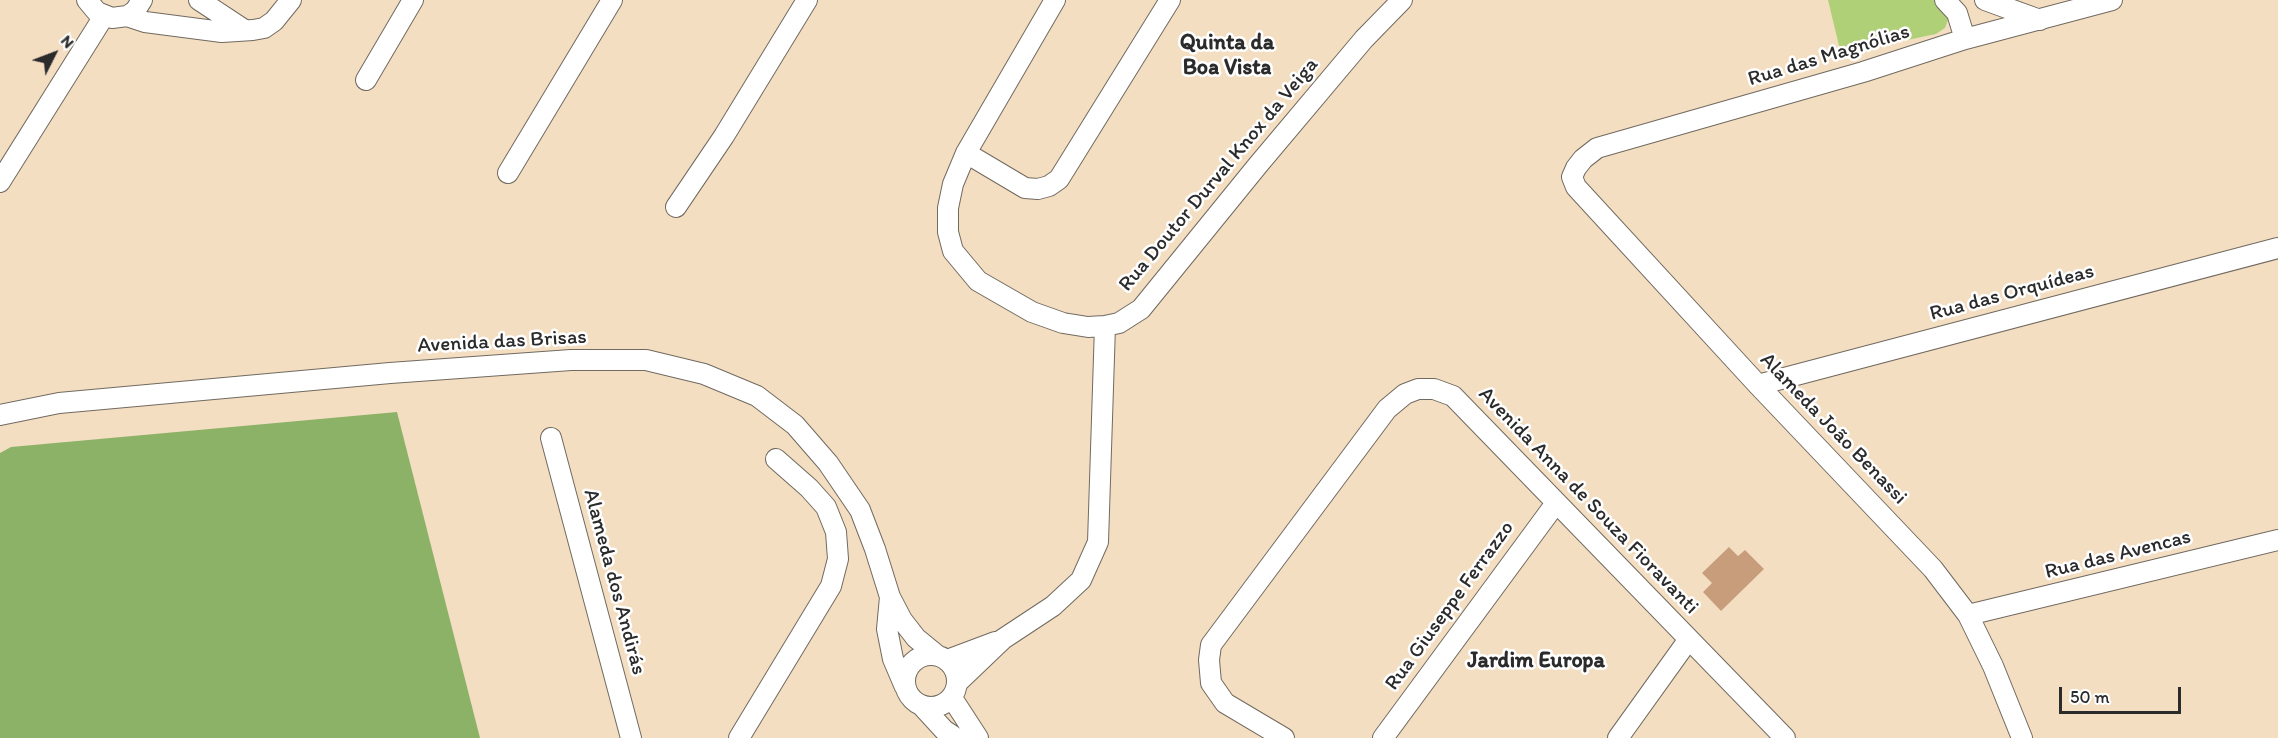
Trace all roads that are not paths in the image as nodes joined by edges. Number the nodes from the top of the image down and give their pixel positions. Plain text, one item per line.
1 (87, 0) edge
2 (142, 0) edge
3 (199, 0) edge
4 (291, 0) edge
5 (413, 0) edge
6 (612, 0) edge
7 (807, 0) edge
8 (1055, 0) edge
9 (1170, 0) edge
10 (1402, 0) edge
11 (1945, 0) edge
12 (1985, 0) edge
13 (2112, 0) edge
14 (128, 15) junction
15 (104, 16) junction
16 (2040, 20) junction
17 (243, 29) junction
18 (1965, 39) junction
19 (366, 80) dead end
20 (966, 153) junction
21 (2, 173) edge
22 (508, 173) dead end
23 (1572, 177) joint
24 (676, 207) dead end
25 (2278, 248) edge
26 (1106, 326) junction
27 (1758, 385) junction
28 (0, 415) edge
29 (551, 438) dead end
30 (776, 459) dead end
31 (1556, 503) junction
32 (2278, 540) edge
33 (890, 597) junction
34 (1968, 615) junction
35 (1003, 639) junction
36 (1689, 639) junction
37 (943, 658) junction
38 (906, 689) junction
39 (955, 690) junction
40 (922, 706) junction
41 (631, 738) edge
42 (739, 738) edge
43 (956, 738) edge
44 (978, 738) edge
45 (1284, 738) edge
46 (1383, 738) edge
47 (1618, 738) edge
48 (1785, 738) edge
49 (2022, 738) edge

1 - 15 street
2 - 14 street
3 - 17 street
4 - 17 street
5 - 19 street
6 - 22 street
7 - 24 street
8 - 20 street, Rua Doutor Durval Knox da Veiga
9 - 20 street
10 - 26 street, Rua Doutor Durval Knox da Veiga
11 - 18 street
12 - 16 street
13 - 16 street, Rua das Magnólias
14 - 15 street
14 - 17 street
15 - 21 street
16 - 18 street, Rua das Magnólias
18 - 23 street, Rua das Magnólias
20 - 26 street, Rua Doutor Durval Knox da Veiga
23 - 27 street, Alameda João Benassi
25 - 27 street, Rua das Orquídeas
26 - 35 street
27 - 34 street, Alameda João Benassi
28 - 33 street, Avenida das Brisas
29 - 41 street, Alameda dos Andirás
30 - 42 street
31 - 36 street, Avenida Anna de Souza Fioravanti
31 - 45 street, Avenida Anna de Souza Fioravanti
31 - 46 street, Rua Giuseppe Ferrazzo
32 - 34 street, Rua das Avencas
33 - 37 street, Avenida das Brisas
33 - 38 street, Avenida das Brisas
34 - 49 street, Alameda João Benassi
35 - 37 street
35 - 39 street
36 - 47 street
36 - 48 street, Avenida Anna de Souza Fioravanti
37 - 38 street
37 - 39 street
38 - 40 street
39 - 40 street
39 - 44 street
40 - 43 street

